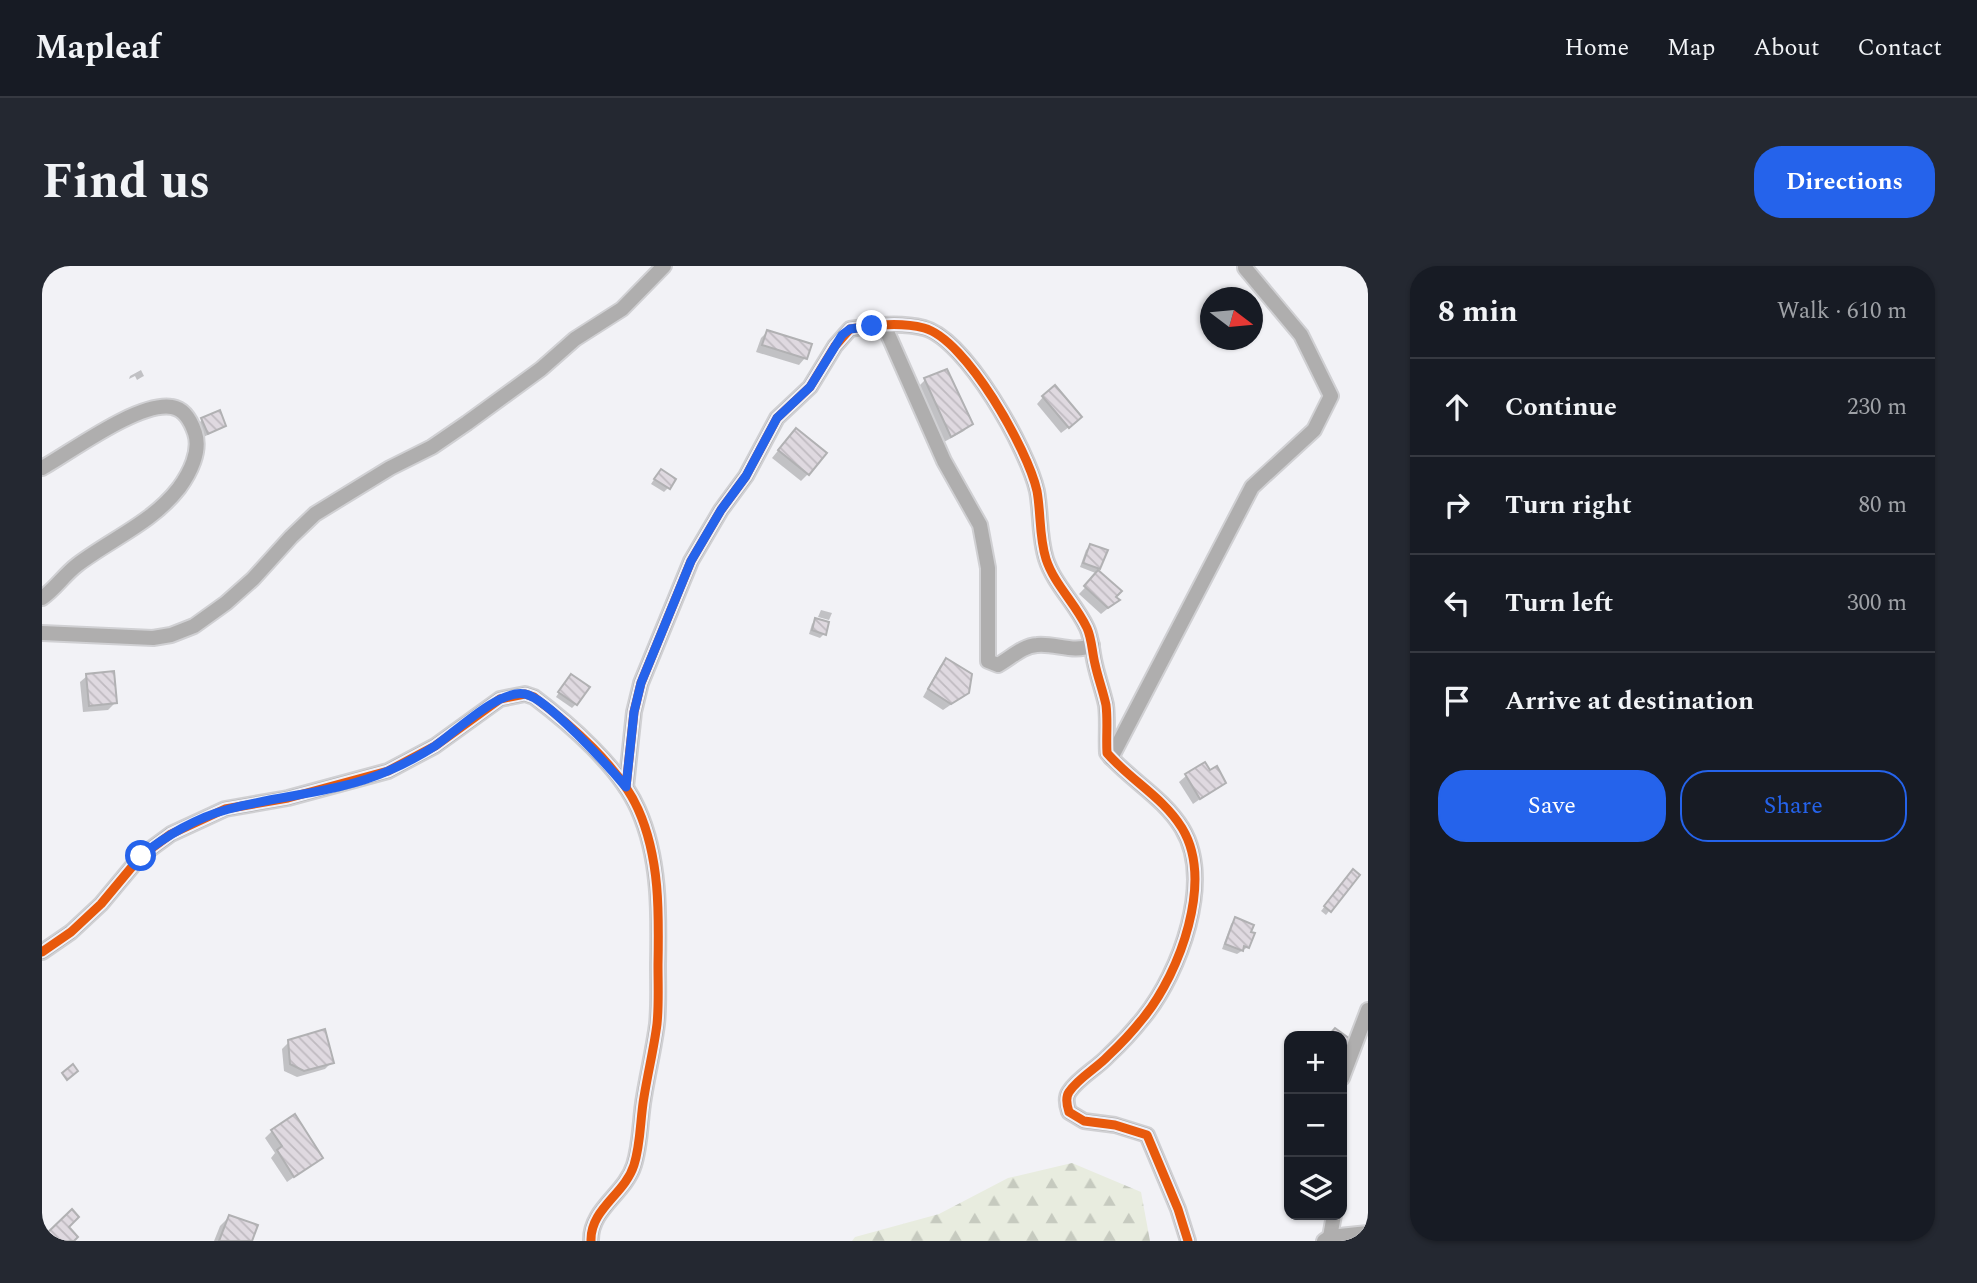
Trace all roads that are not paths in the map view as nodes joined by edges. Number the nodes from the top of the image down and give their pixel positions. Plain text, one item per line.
1 (664, 266) edge
2 (1245, 266) edge
3 (884, 325) junction
4 (42, 468) edge
5 (42, 598) edge
6 (42, 634) edge
7 (1091, 645) junction
8 (1111, 758) junction
9 (626, 787) junction
10 (42, 952) edge
11 (1368, 1010) edge
12 (1347, 1065) edge
13 (1333, 1220) edge
14 (1368, 1233) edge
15 (1327, 1239) edge
16 (591, 1241) edge
17 (1188, 1241) edge

1 - 6 street
2 - 8 street
3 - 7 street
3 - 7 street
3 - 9 street
4 - 5 street
7 - 8 street
8 - 17 street
9 - 10 street
9 - 16 street
11 - 12 street
13 - 15 street
14 - 15 street

